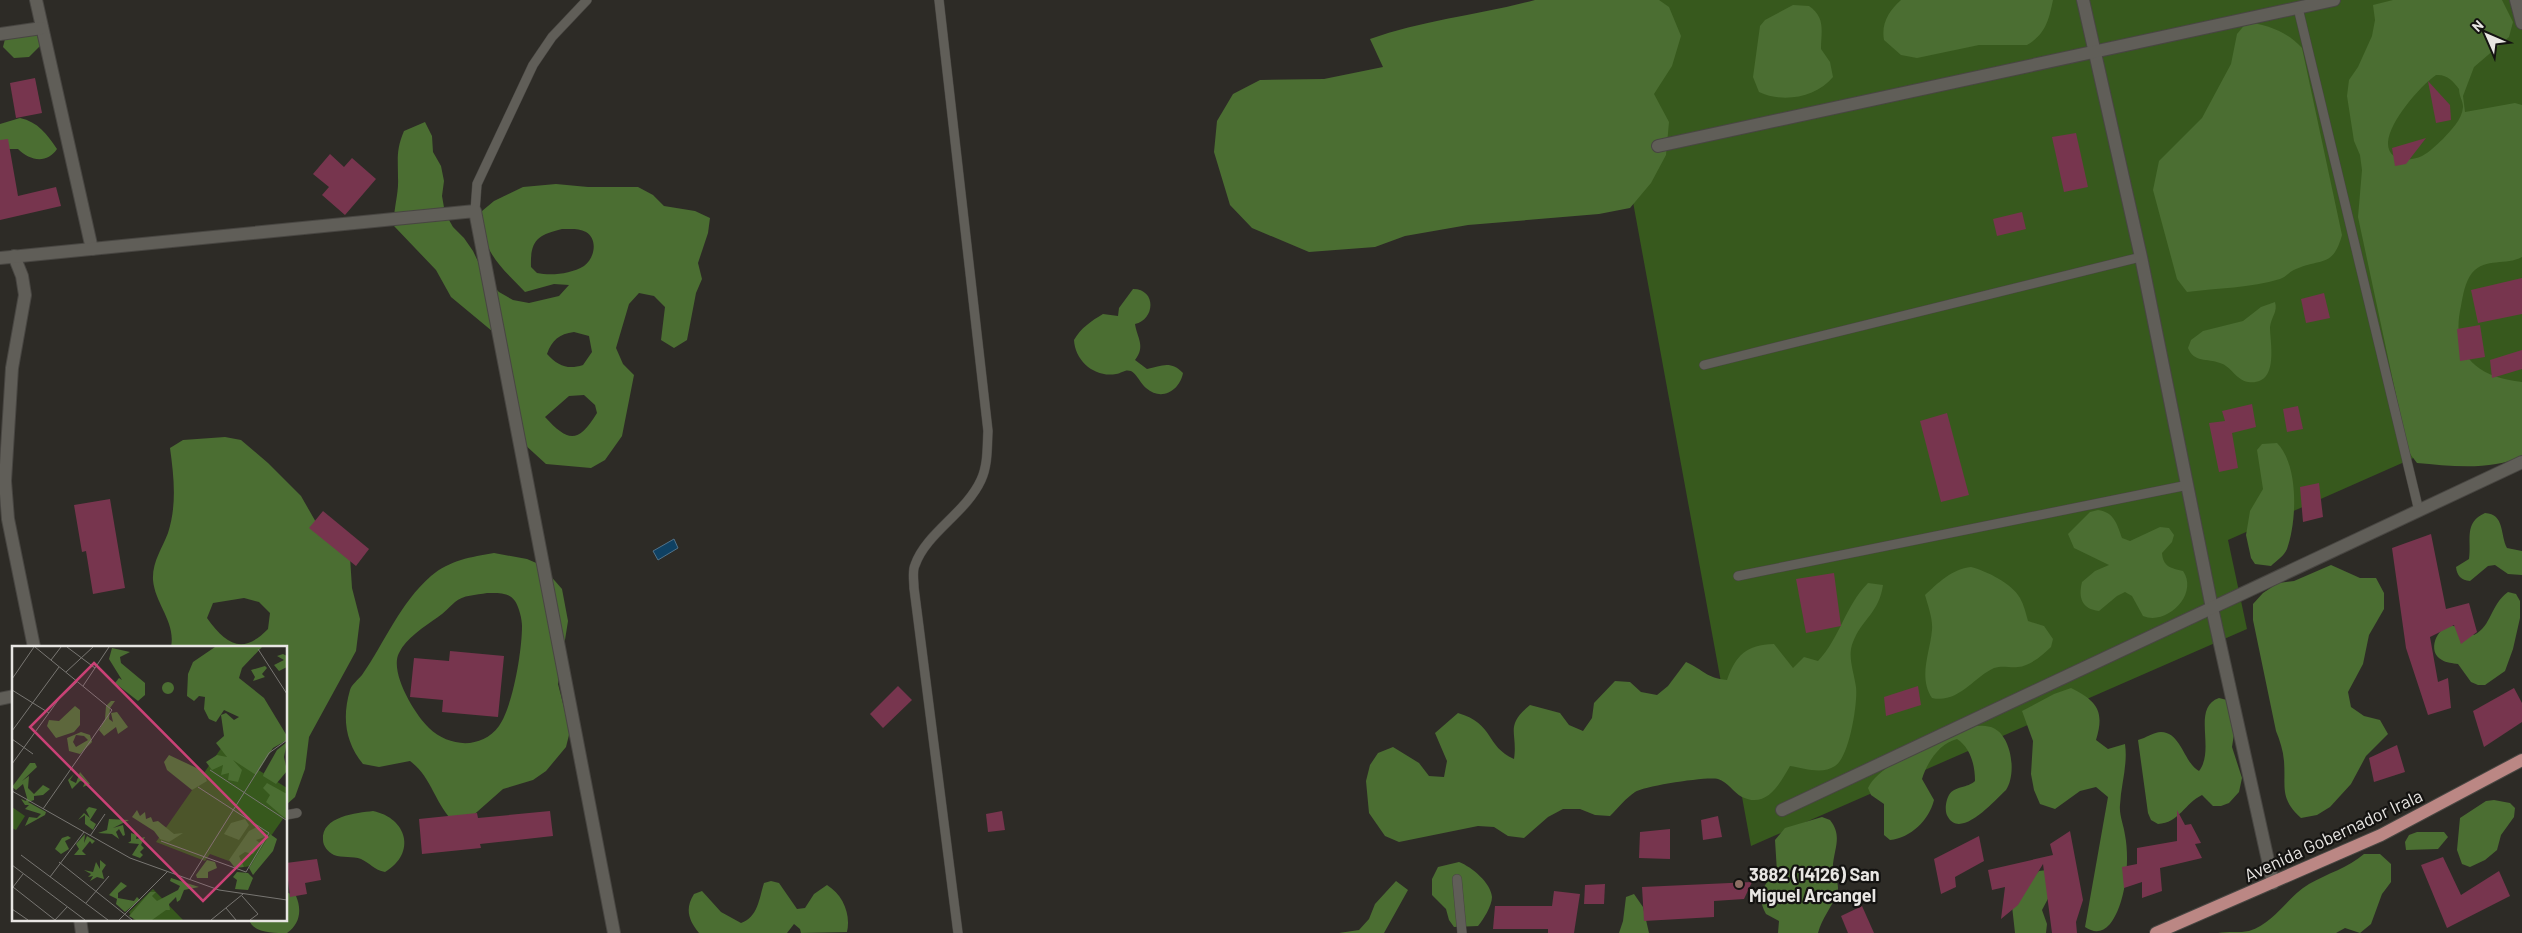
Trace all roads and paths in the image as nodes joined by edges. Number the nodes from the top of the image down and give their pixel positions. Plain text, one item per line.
1 (36, 0) edge
2 (587, 0) edge
3 (939, 0) edge
4 (2084, 0) edge
5 (2334, 0) edge
6 (2516, 0) edge
7 (2298, 8) junction
8 (2522, 22) edge
9 (42, 28) junction
10 (0, 34) edge
11 (2096, 51) junction
12 (1658, 146) dead end
13 (475, 211) junction
14 (92, 249) junction
15 (14, 256) junction
16 (2141, 257) junction
17 (0, 258) edge
18 (1704, 364) dead end
19 (2522, 462) edge
20 (2188, 486) junction
21 (2419, 511) junction
22 (1738, 576) dead end
23 (2212, 608) junction
24 (34, 646) edge
25 (2522, 760) edge
26 (1782, 810) dead end
27 (297, 813) dead end
28 (288, 814) edge
29 (1457, 879) dead end
30 (2273, 883) junction
31 (80, 920) edge
32 (82, 933) edge
33 (614, 933) edge
34 (958, 933) edge
35 (1462, 933) edge
36 (2156, 933) edge

1 - 9 street
2 - 13 lane
3 - 34 lane
4 - 11 street
5 - 7 street
6 - 8 street
7 - 11 street
7 - 21 lane
9 - 10 street
9 - 14 street
11 - 12 street
11 - 16 street
13 - 14 street
13 - 33 street
14 - 15 street
15 - 17 street
15 - 24 street
16 - 18 lane
16 - 20 street
19 - 21 street
20 - 22 lane
20 - 23 street
21 - 23 street
23 - 26 street
23 - 30 street
25 - 30 main road, Avenida Gobernador Irala
27 - 28 lane
29 - 35 lane
30 - 36 main road, Avenida Gobernador Irala
31 - 32 street

